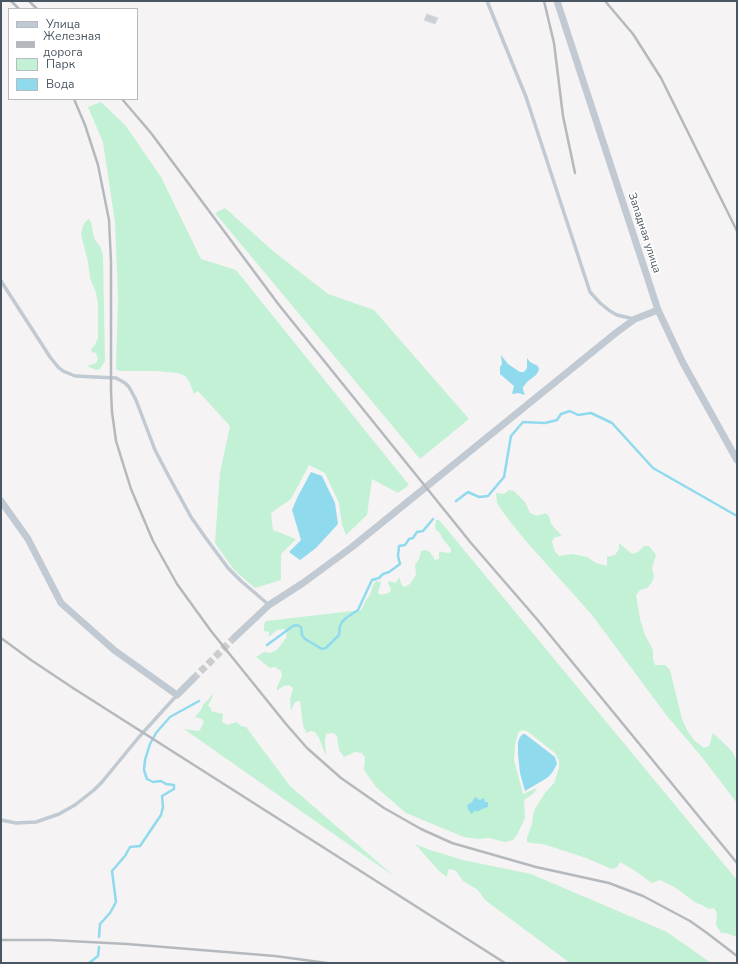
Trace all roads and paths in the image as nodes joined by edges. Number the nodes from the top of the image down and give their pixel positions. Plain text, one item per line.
1 (487, 1) edge
2 (556, 1) edge
3 (1, 281) edge
4 (658, 310) junction
5 (635, 319) junction
6 (737, 460) edge
7 (1, 501) edge
8 (269, 605) junction
9 (235, 637) tunnel mouth
10 (193, 679) tunnel mouth
11 (177, 695) junction
12 (1, 820) edge

1 - 5 lane
2 - 4 street, Западная улица
3 - 8 lane
4 - 5 street
4 - 6 street, Западная улица
5 - 8 street
7 - 11 street
8 - 9 street
10 - 11 street
11 - 12 lane

